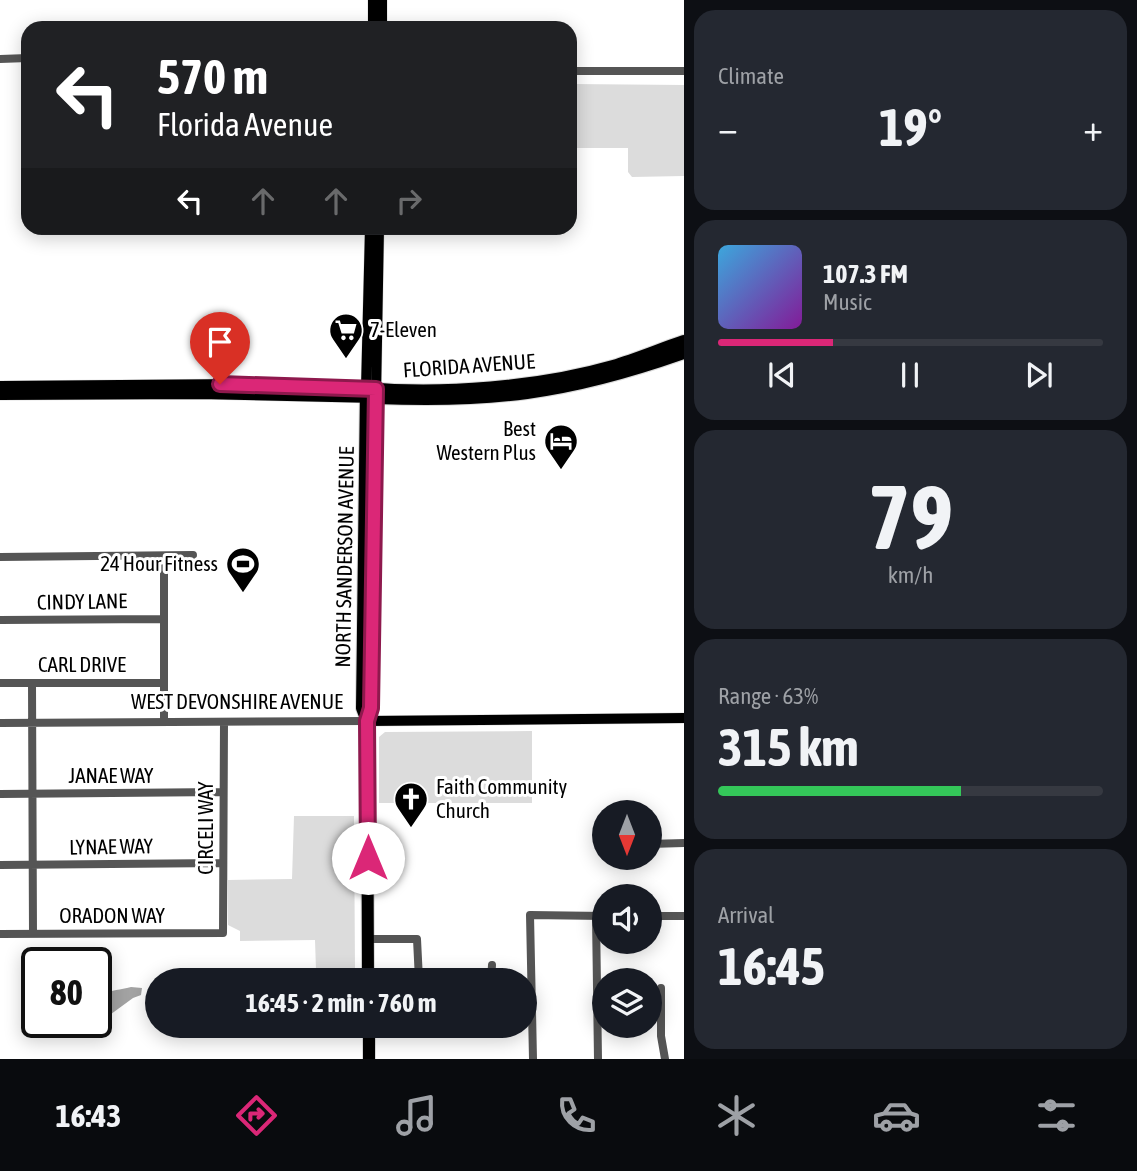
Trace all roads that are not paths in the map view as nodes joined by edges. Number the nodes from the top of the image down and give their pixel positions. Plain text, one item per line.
1 (373, 0) edge
2 (382, 0) edge
3 (373, 21) edge
4 (382, 21) edge
5 (21, 58) edge
6 (0, 59) edge
7 (577, 71) edge
8 (684, 71) edge
9 (373, 235) edge
10 (374, 235) edge
11 (369, 260) junction
12 (377, 309) junction
13 (684, 341) edge
14 (684, 353) edge
15 (625, 362) junction
16 (0, 386) edge
17 (548, 390) junction
18 (371, 393) junction
19 (0, 395) edge
20 (365, 480) junction
21 (375, 512) junction
22 (193, 555) dead end
23 (164, 556) junction
24 (0, 557) edge
25 (163, 619) junction
26 (0, 620) edge
27 (163, 682) junction
28 (0, 683) edge
29 (32, 683) junction
30 (684, 719) edge
31 (367, 721) junction
32 (164, 722) junction
33 (224, 722) junction
34 (0, 723) edge
35 (32, 723) junction
36 (223, 792) junction
37 (33, 793) junction
38 (0, 794) edge
39 (684, 843) edge
40 (662, 844) edge
41 (223, 863) junction
42 (0, 865) edge
43 (33, 865) junction
44 (592, 916) edge
45 (662, 916) edge
46 (684, 916) edge
47 (223, 933) joint
48 (0, 934) edge
49 (33, 934) junction
50 (368, 939) junction
51 (599, 954) edge
52 (492, 965) dead end
53 (368, 968) edge
54 (418, 968) edge
55 (492, 968) edge
56 (662, 1037) edge
57 (369, 1038) edge
58 (369, 1059) edge
59 (533, 1059) edge
60 (597, 1059) edge
61 (664, 1059) edge

1 - 3 main road
2 - 4 main road
5 - 6 street
7 - 8 street
9 - 11 main road
10 - 12 main road
11 - 12 main road
11 - 18 main road
12 - 18 main road
13 - 15 highway, FLORIDA AVENUE
14 - 17 highway, FLORIDA AVENUE
15 - 17 highway
15 - 18 highway, FLORIDA AVENUE
16 - 18 main road, FLORIDA AVENUE
17 - 18 highway, FLORIDA AVENUE
18 - 19 main road, FLORIDA AVENUE
18 - 20 highway, NORTH SANDERSON AVENUE
18 - 21 highway, NORTH SANDERSON AVENUE
20 - 21 highway
20 - 31 highway, NORTH SANDERSON AVENUE
21 - 31 highway, NORTH SANDERSON AVENUE
22 - 23 street
23 - 24 street
23 - 25 street
25 - 26 street, CINDY LANE
25 - 27 street
27 - 29 street, CARL DRIVE
27 - 32 street
28 - 29 street, CARL DRIVE
29 - 35 street
30 - 31 main road, WEST DEVONSHIRE AVENUE
31 - 33 street, WEST DEVONSHIRE AVENUE
31 - 50 highway, NORTH SANDERSON AVENUE
32 - 33 street, WEST DEVONSHIRE AVENUE
32 - 35 street, WEST DEVONSHIRE AVENUE
33 - 36 street, CIRCELI WAY
34 - 35 street, WEST DEVONSHIRE AVENUE
35 - 37 street
36 - 37 street, JANAE WAY
36 - 41 street, CIRCELI WAY
37 - 38 street, JANAE WAY
37 - 43 street
39 - 40 street
41 - 43 street, LYNAE WAY
41 - 47 street, CIRCELI WAY
42 - 43 street, LYNAE WAY
43 - 49 street
44 - 59 street
45 - 46 street
47 - 49 street, ORADON WAY
48 - 49 street, ORADON WAY
50 - 53 highway, NORTH SANDERSON AVENUE
50 - 54 street
51 - 60 street
52 - 55 street
56 - 61 street
57 - 58 highway

